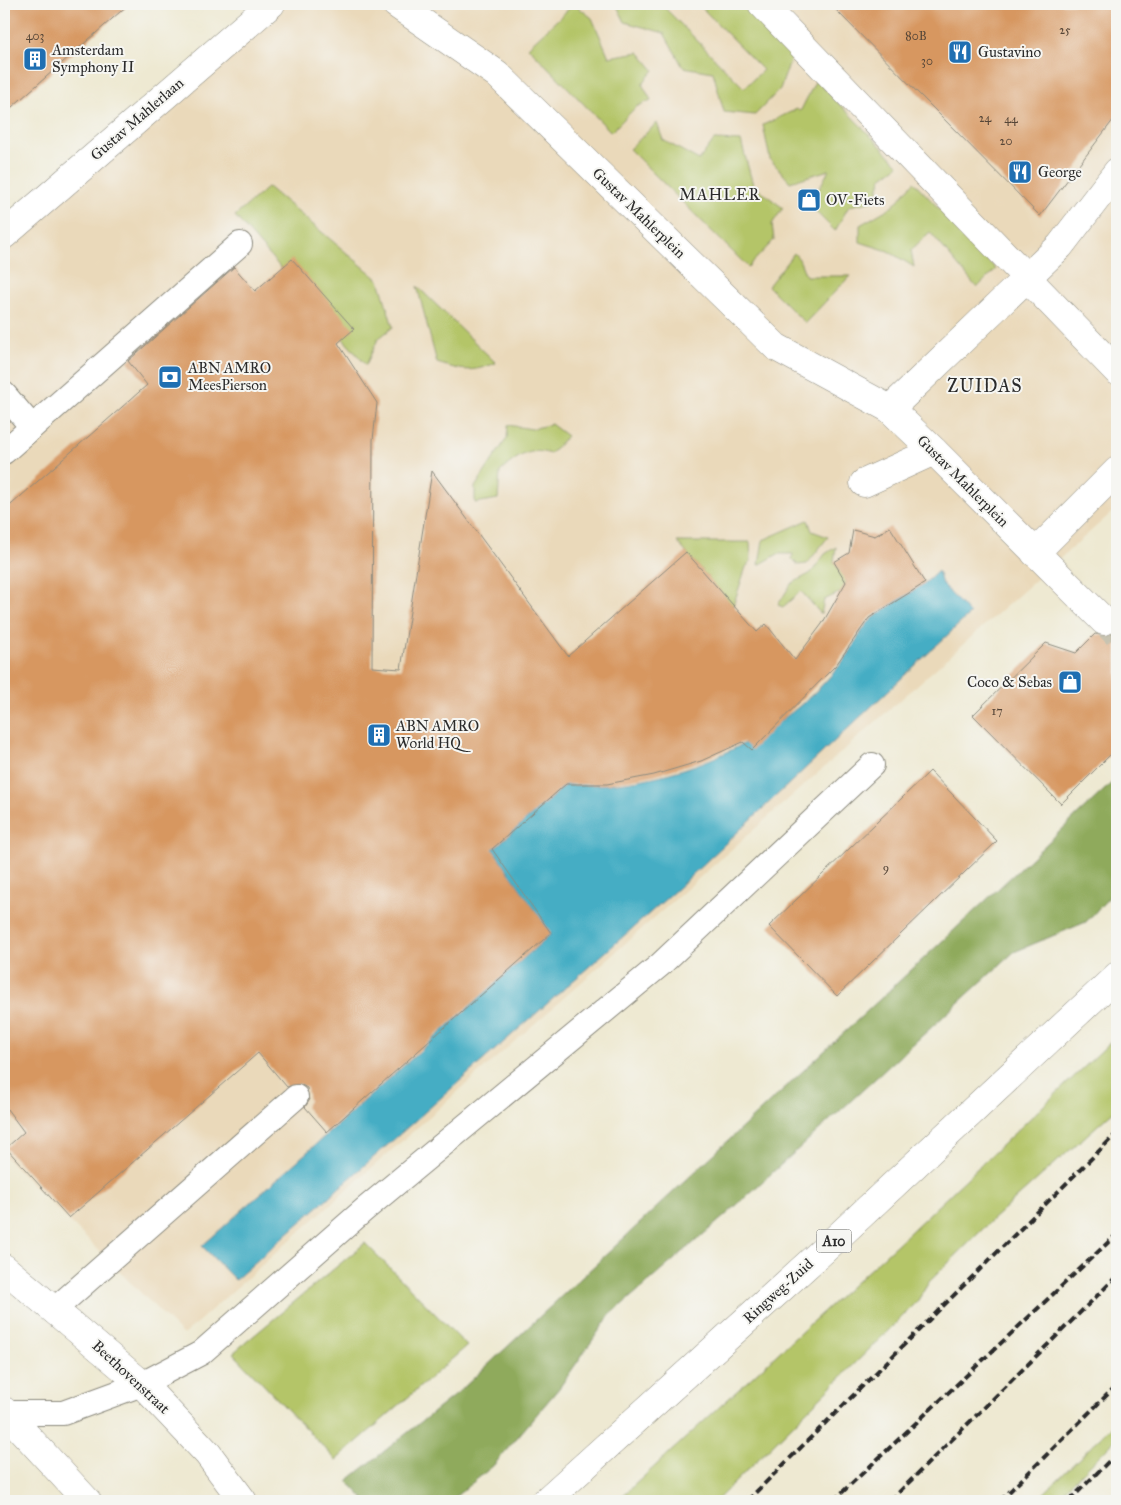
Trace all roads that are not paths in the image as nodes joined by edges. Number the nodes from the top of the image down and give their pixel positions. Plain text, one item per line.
1 (271, 4) edge
2 (396, 4) edge
3 (762, 4) edge
4 (1117, 172) edge
5 (4, 235) edge
6 (240, 244) dead end
7 (1026, 276) junction
8 (1117, 371) edge
9 (4, 394) edge
10 (890, 409) junction
11 (32, 427) junction
12 (934, 450) junction
13 (4, 452) edge
14 (1117, 471) edge
15 (864, 483) dead end
16 (1035, 554) junction
17 (1104, 621) tunnel mouth
18 (872, 765) dead end
19 (1117, 976) edge
20 (296, 1097) dead end
21 (4, 1268) edge
22 (55, 1309) junction
23 (142, 1384) junction
24 (5, 1412) edge
25 (87, 1501) edge
26 (242, 1501) edge
27 (546, 1501) edge

1 - 5 main road, Gustav Mahlerlaan
2 - 10 main road, Gustav Mahlerplein
3 - 7 main road
4 - 7 main road
6 - 11 lane
7 - 8 main road
7 - 10 main road
9 - 11 lane
10 - 12 main road, Gustav Mahlerplein
11 - 13 lane
12 - 15 main road
12 - 16 main road, Gustav Mahlerplein
14 - 16 main road
16 - 17 main road, Gustav Mahlerplein
18 - 23 lane
19 - 27 main road, Ringweg-Zuid / A10
20 - 22 lane
21 - 22 main road, Beethovenstraat
22 - 23 main road, Beethovenstraat
23 - 24 lane
23 - 26 main road, Beethovenstraat
24 - 25 main road

